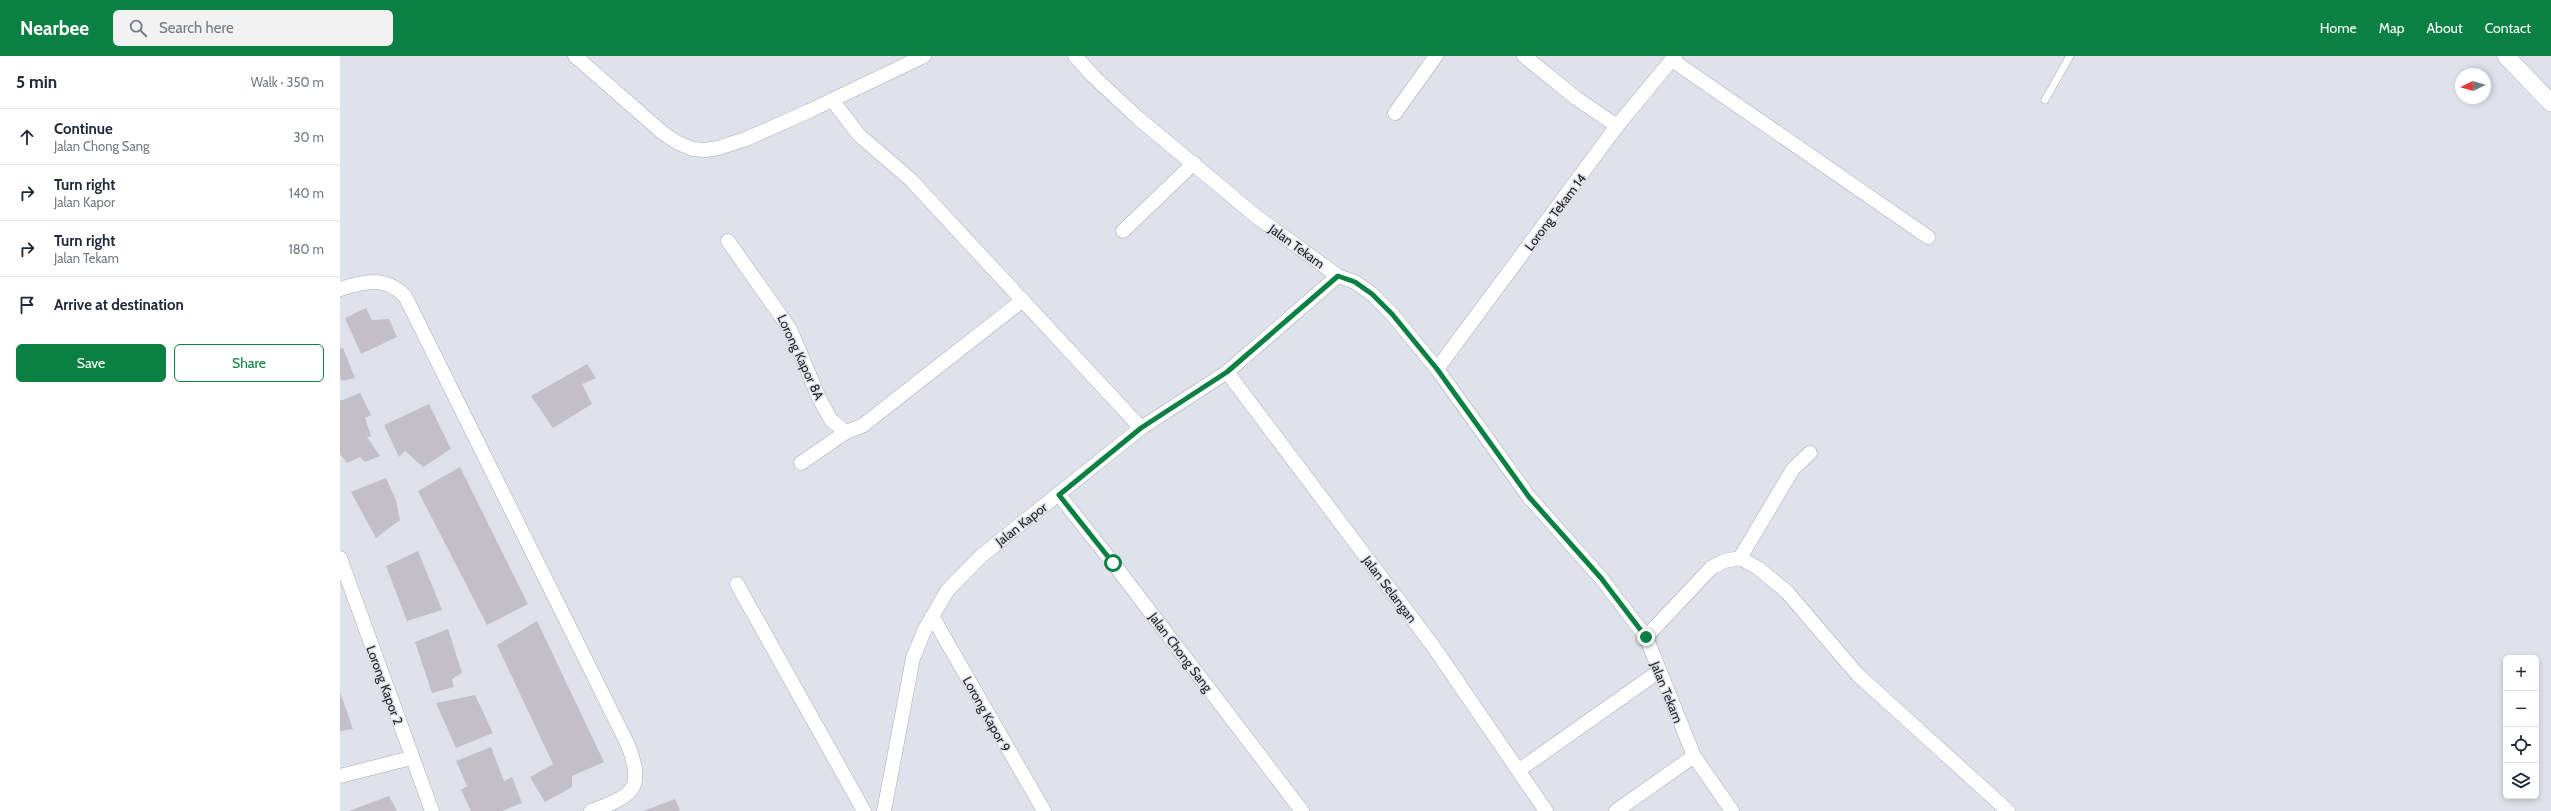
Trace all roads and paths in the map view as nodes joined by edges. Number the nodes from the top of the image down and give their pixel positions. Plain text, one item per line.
1 (575, 56) edge
2 (924, 56) edge
3 (1075, 56) edge
4 (1436, 56) edge
5 (1524, 56) edge
6 (2070, 56) edge
7 (2506, 56) edge
8 (1674, 58) edge
9 (832, 100) junction
10 (2045, 100) dead end
11 (2551, 103) edge
12 (1395, 113) dead end
13 (1617, 126) junction
14 (1194, 163) junction
15 (1123, 231) dead end
16 (1928, 237) dead end
17 (728, 241) dead end
18 (1338, 276) junction
19 (340, 289) edge
20 (1023, 300) junction
21 (1437, 369) junction
22 (1227, 372) junction
23 (1141, 428) junction
24 (846, 432) junction
25 (1810, 453) dead end
26 (801, 463) dead end
27 (1059, 495) junction
28 (340, 558) edge
29 (1740, 558) junction
30 (737, 584) dead end
31 (932, 616) junction
32 (1646, 637) junction
33 (1658, 672) junction
34 (1694, 756) junction
35 (411, 758) junction
36 (1519, 770) junction
37 (340, 776) edge
38 (432, 811) edge
39 (591, 811) edge
40 (864, 811) edge
41 (884, 811) edge
42 (1044, 811) edge
43 (1302, 811) edge
44 (1546, 811) edge
45 (1616, 811) edge
46 (1732, 811) edge
47 (2008, 811) edge

1 - 9 street
2 - 9 street
3 - 14 street, Jalan Tekam
4 - 12 street
5 - 13 street
6 - 10 lane
7 - 11 street
8 - 13 street, Lorong Tekam 14
8 - 16 street
9 - 20 street
13 - 21 street, Lorong Tekam 14
14 - 15 street
14 - 18 street, Jalan Tekam
17 - 24 street, Lorong Kapor 8A
18 - 21 street, Jalan Tekam
18 - 22 street, Jalan Kapor
19 - 39 street
20 - 23 street
20 - 24 street
21 - 32 street, Jalan Tekam
22 - 23 street, Jalan Kapor
22 - 36 street, Jalan Selangan
23 - 27 street, Jalan Kapor
24 - 26 street
25 - 29 street
27 - 31 street, Jalan Kapor
27 - 43 street, Jalan Chong Sang
28 - 35 street, Lorong Kapor 2
29 - 32 street
29 - 47 street
30 - 40 street
31 - 41 street, Jalan Kapor
31 - 42 street, Lorong Kapor 9
32 - 33 street, Jalan Tekam
33 - 34 street, Jalan Tekam
33 - 36 street
34 - 45 street
34 - 46 street, Jalan Tekam
35 - 37 street
35 - 38 street, Lorong Kapor 2
36 - 44 street, Jalan Selangan

